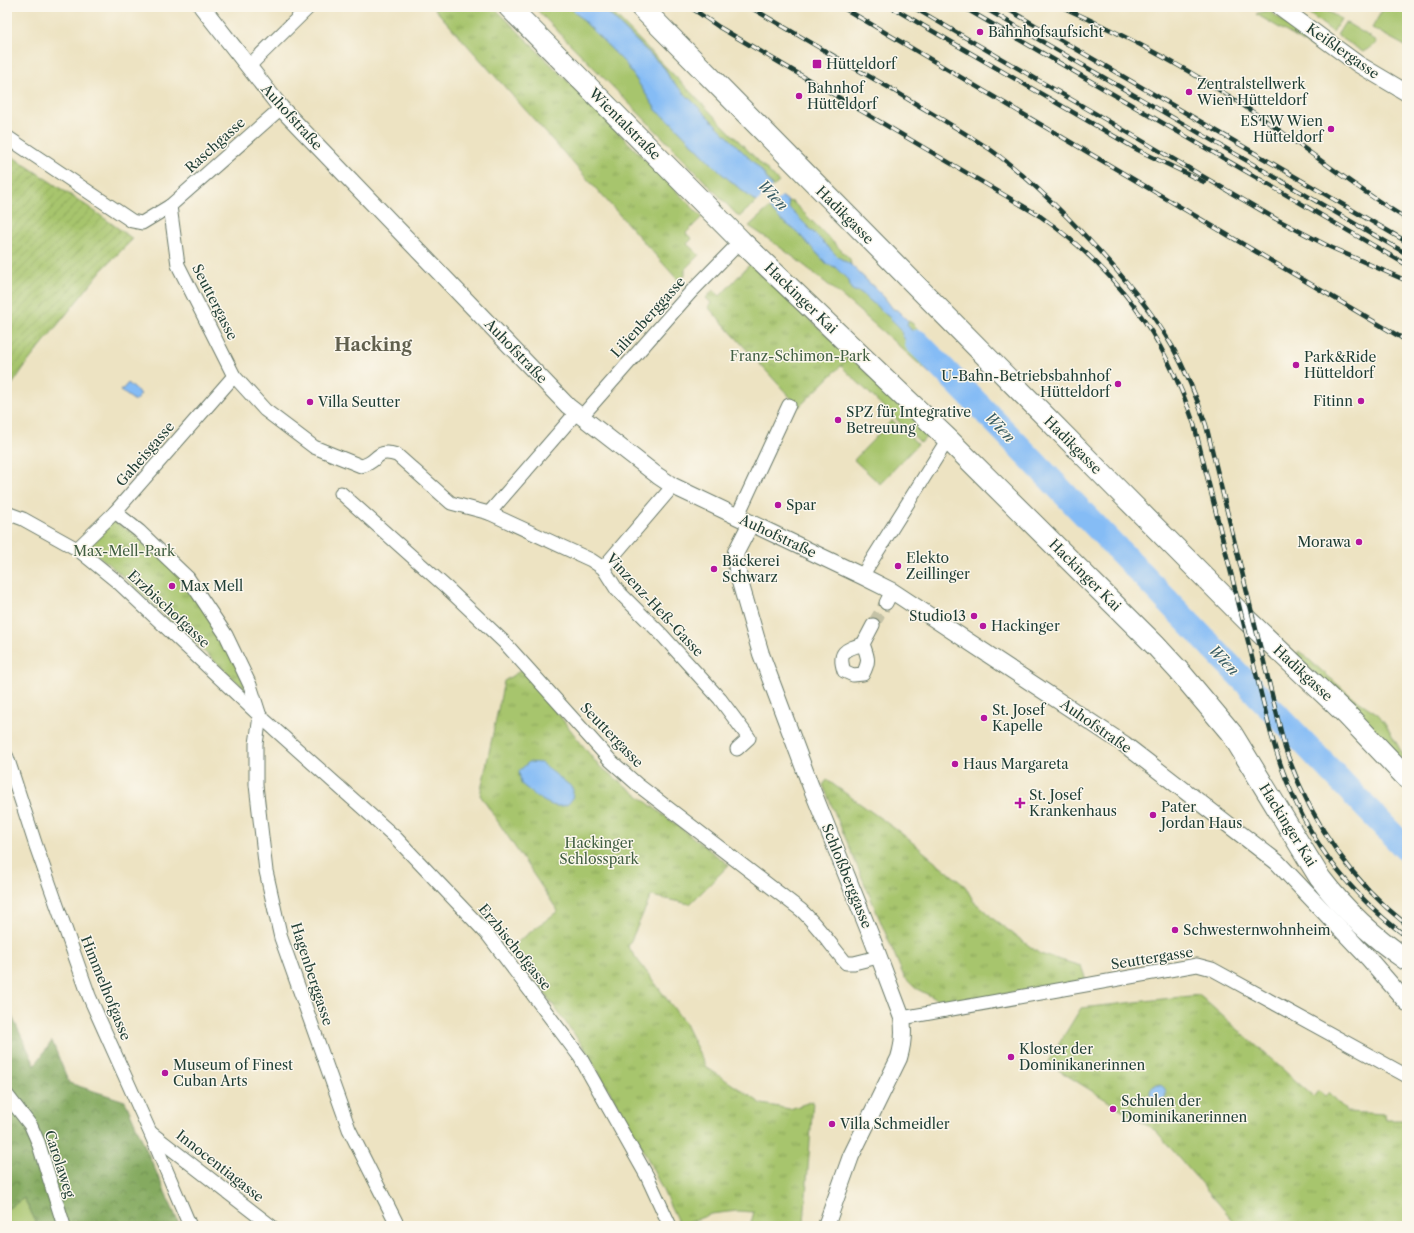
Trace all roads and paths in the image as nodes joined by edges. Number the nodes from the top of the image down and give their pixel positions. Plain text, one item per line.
1 (202, 7) edge
2 (309, 7) edge
3 (509, 7) edge
4 (641, 7) edge
5 (1280, 7) edge
6 (248, 67) junction
7 (1407, 93) edge
8 (281, 108) junction
9 (7, 137) edge
10 (170, 206) junction
11 (741, 241) junction
12 (234, 376) junction
13 (789, 405) dead end
14 (579, 415) junction
15 (948, 439) junction
16 (314, 446) joint
17 (673, 486) junction
18 (341, 493) dead end
19 (115, 512) junction
20 (7, 513) edge
21 (489, 513) junction
22 (744, 520) junction
23 (77, 549) junction
24 (603, 568) junction
25 (862, 576) junction
26 (873, 626) tunnel mouth
27 (863, 644) dead end
28 (260, 716) junction
29 (737, 749) dead end
30 (7, 757) edge
31 (1407, 778) edge
32 (878, 956) junction
33 (1407, 960) edge
34 (1407, 1003) edge
35 (902, 1018) junction
36 (1407, 1076) edge
37 (7, 1096) edge
38 (150, 1132) junction
39 (64, 1226) edge
40 (190, 1226) edge
41 (271, 1226) edge
42 (398, 1226) edge
43 (670, 1226) edge
44 (826, 1226) edge

1 - 6 street, Auhofstraße
2 - 6 street
3 - 11 main road, Wientalstraße
4 - 31 main road, Hadikgasse
5 - 7 street, Keißlergasse
6 - 8 street, Auhofstraße
8 - 10 street, Raschgasse
8 - 14 street, Auhofstraße
9 - 10 street
10 - 12 street, Seuttergasse
11 - 14 street, Lilienberggasse
11 - 15 main road, Hackinger Kai
12 - 16 street, Seuttergasse
12 - 19 street, Gaheisgasse
13 - 22 street
14 - 17 street, Auhofstraße
14 - 21 street, Lilienberggasse
15 - 25 street
15 - 33 main road, Hackinger Kai
16 - 21 street, Vinzenz-Heß-Gasse
17 - 22 street, Auhofstraße
17 - 24 street
18 - 32 street, Seuttergasse
19 - 23 street, Gaheisgasse
19 - 28 street, Erzbischofgasse
20 - 23 street, Erzbischofgasse
21 - 24 street, Vinzenz-Heß-Gasse
22 - 25 street, Auhofstraße
22 - 32 street, Schloßberggasse
23 - 28 street, Erzbischofgasse
24 - 29 street, Vinzenz-Heß-Gasse
25 - 34 street, Auhofstraße
26 - 27 street
28 - 42 street, Hagenberggasse
28 - 43 street, Erzbischofgasse
30 - 38 street, Himmelhofgasse
32 - 35 street, Schloßberggasse
35 - 36 street, Seuttergasse
35 - 44 street, Schloßberggasse
37 - 39 street, Carolaweg
38 - 40 street, Himmelhofgasse
38 - 41 street, Innocentiagasse

